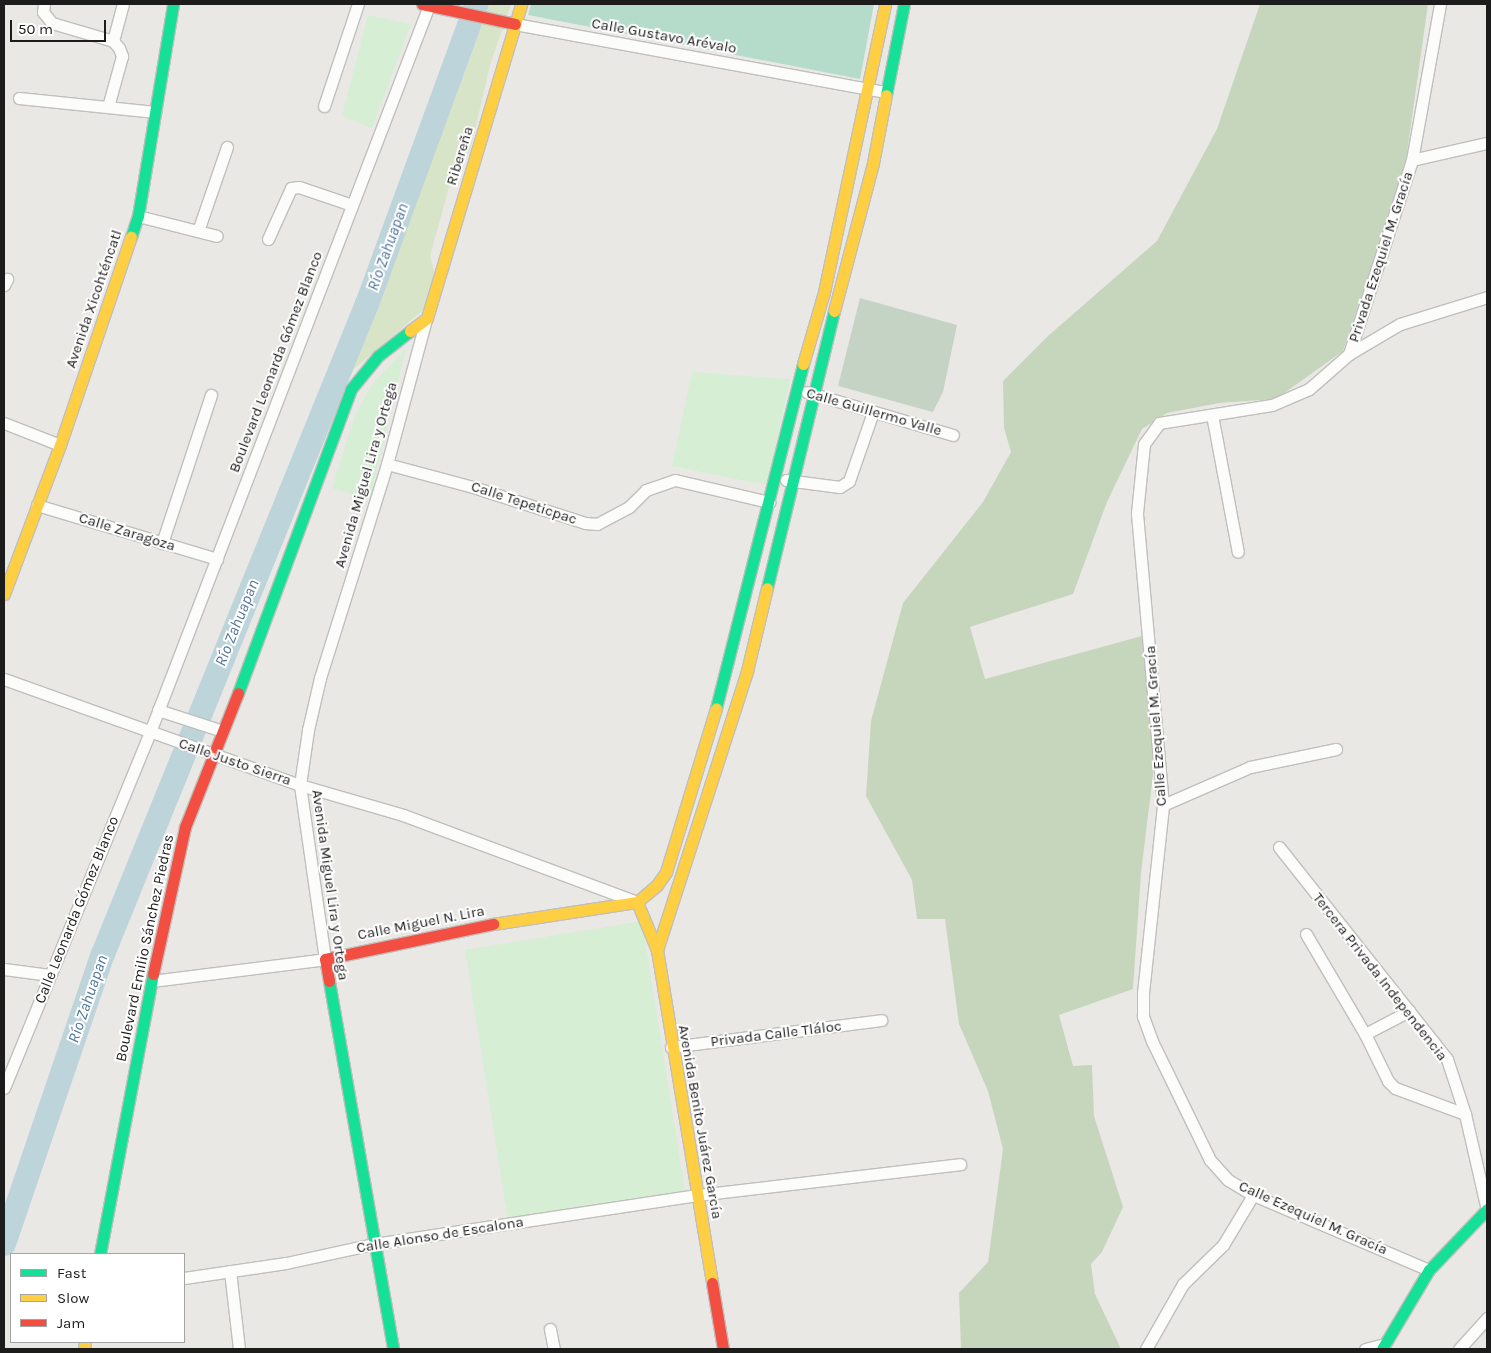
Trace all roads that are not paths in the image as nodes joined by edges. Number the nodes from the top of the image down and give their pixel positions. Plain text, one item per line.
1 (44, 4) edge
2 (124, 4) edge
3 (173, 4) edge
4 (358, 4) edge
5 (522, 4) edge
6 (885, 4) edge
7 (904, 4) edge
8 (1440, 4) edge
9 (430, 5) edge
10 (515, 24) junction
11 (113, 41) junction
12 (868, 89) junction
13 (886, 92) junction
14 (19, 98) dead end
15 (324, 106) dead end
16 (108, 107) junction
17 (155, 112) junction
18 (1487, 143) edge
19 (227, 147) dead end
20 (1412, 160) junction
21 (352, 205) junction
22 (138, 216) junction
23 (198, 231) junction
24 (217, 236) dead end
25 (268, 239) dead end
26 (1487, 297) edge
27 (427, 318) junction
28 (1349, 354) junction
29 (796, 389) junction
30 (813, 394) junction
31 (210, 395) dead end
32 (873, 412) junction
33 (1212, 415) junction
34 (4, 423) edge
35 (952, 435) dead end
36 (60, 445) junction
37 (387, 464) junction
38 (774, 478) junction
39 (792, 481) junction
40 (769, 502) junction
41 (37, 505) junction
42 (162, 543) junction
43 (1238, 552) dead end
44 (217, 559) junction
45 (4, 594) edge
46 (729, 667) junction
47 (747, 671) junction
48 (4, 679) edge
49 (158, 710) junction
50 (223, 731) junction
51 (150, 732) junction
52 (1336, 749) dead end
53 (215, 756) junction
54 (300, 785) junction
55 (1163, 805) junction
56 (1280, 848) dead end
57 (637, 902) junction
58 (1306, 934) dead end
59 (657, 950) junction
60 (325, 959) junction
61 (4, 969) edge
62 (50, 975) junction
63 (152, 981) junction
64 (1409, 1011) junction
65 (881, 1020) dead end
66 (1365, 1034) junction
67 (671, 1047) junction
68 (4, 1088) edge
69 (1465, 1114) junction
70 (960, 1164) dead end
71 (1253, 1195) junction
72 (698, 1196) junction
73 (1487, 1210) edge
74 (373, 1244) junction
75 (100, 1253) edge
76 (1429, 1270) junction
77 (230, 1271) junction
78 (185, 1278) edge
79 (1487, 1318) edge
80 (550, 1328) dead end
81 (1384, 1347) edge
82 (239, 1349) edge
83 (393, 1349) edge
84 (554, 1349) edge
85 (723, 1349) edge
86 (1146, 1349) edge
87 (1365, 1349) edge
88 (1459, 1349) edge

1 - 11 street
2 - 11 street
3 - 17 main road, Avenida Xicohténcatl
4 - 15 street
5 - 10 main road, Ribereña
6 - 12 main road
7 - 13 main road
8 - 20 street, Privada Ezequiel M. Gracía
9 - 10 main road, Calle Gustavo Arévalo
9 - 21 street, Boulevard Leonarda Gómez Blanco
10 - 12 street, Calle Gustavo Arévalo
10 - 27 main road, Ribereña
11 - 16 street
12 - 13 street, Calle Gustavo Arévalo
12 - 29 main road
13 - 30 main road
14 - 16 street
16 - 17 street
17 - 22 main road, Avenida Xicohténcatl
18 - 20 street
19 - 23 street
20 - 28 street, Privada Ezequiel M. Gracía
21 - 25 street
21 - 44 street, Boulevard Leonarda Gómez Blanco
22 - 23 street
22 - 36 main road, Avenida Xicohténcatl
23 - 24 street
26 - 28 street, Calle Ezequiel M. Gracía
27 - 37 street, Avenida Miguel Lira y Ortega
27 - 50 main road, Boulevard Emilio Sánchez Piedras
28 - 33 street, Calle Ezequiel M. Gracía
29 - 30 street, Calle Guillermo Valle
29 - 38 main road
30 - 32 street, Calle Guillermo Valle
30 - 39 main road
31 - 42 street
32 - 35 street, Calle Guillermo Valle
32 - 39 street
33 - 43 street
33 - 55 street, Calle Ezequiel M. Gracía
34 - 36 street
36 - 41 main road, Avenida Xicohténcatl
37 - 40 street, Calle Tepeticpac
37 - 54 street, Avenida Miguel Lira y Ortega
38 - 39 street
38 - 40 main road
39 - 47 main road
40 - 46 main road
41 - 42 street, Calle Zaragoza
41 - 45 main road, Avenida Xicohténcatl
42 - 44 street, Calle Zaragoza
44 - 49 street, Boulevard Leonarda Gómez Blanco
46 - 47 main road
46 - 57 main road
47 - 59 main road
48 - 51 street, Calle Justo Sierra
49 - 50 street
49 - 51 street, Boulevard Leonarda Gómez Blanco
50 - 53 main road, Boulevard Emilio Sánchez Piedras
51 - 53 street, Calle Justo Sierra
51 - 62 street, Calle Leonarda Gómez Blanco
52 - 55 street
53 - 54 street, Calle Justo Sierra
53 - 63 main road, Boulevard Emilio Sánchez Piedras
54 - 57 street, Calle Justo Sierra
54 - 60 street, Avenida Miguel Lira y Ortega
55 - 71 street, Calle Ezequiel M. Gracía
56 - 64 street, Tercera Privada Independencia
57 - 59 main road, Avenida Benito Juárez García
57 - 60 main road, Calle Miguel N. Lira
58 - 66 street
59 - 67 main road, Avenida Benito Juárez García
60 - 63 street, Calle Miguel N. Lira
60 - 74 main road, Avenida Miguel Lira y Ortega
61 - 62 street
62 - 68 street, Calle Leonarda Gómez Blanco
63 - 75 main road, Boulevard Emilio Sánchez Piedras
64 - 66 street
64 - 69 street, Tercera Privada Independencia
65 - 67 street, Privada Calle Tláloc
66 - 69 street
67 - 72 main road, Avenida Benito Juárez García
69 - 73 street, Tercera Privada Independencia
70 - 72 street, Calle Alonso de Escalona
71 - 76 street, Calle Ezequiel M. Gracía
71 - 86 street
72 - 74 street, Calle Alonso de Escalona
72 - 85 main road, Avenida Benito Juárez García
73 - 76 main road
74 - 77 street, Calle Alonso de Escalona
74 - 83 main road, Avenida Miguel Lira y Ortega
76 - 81 main road
77 - 78 street, Calle Alonso de Escalona
77 - 82 street
79 - 88 street
80 - 84 street
81 - 87 street

